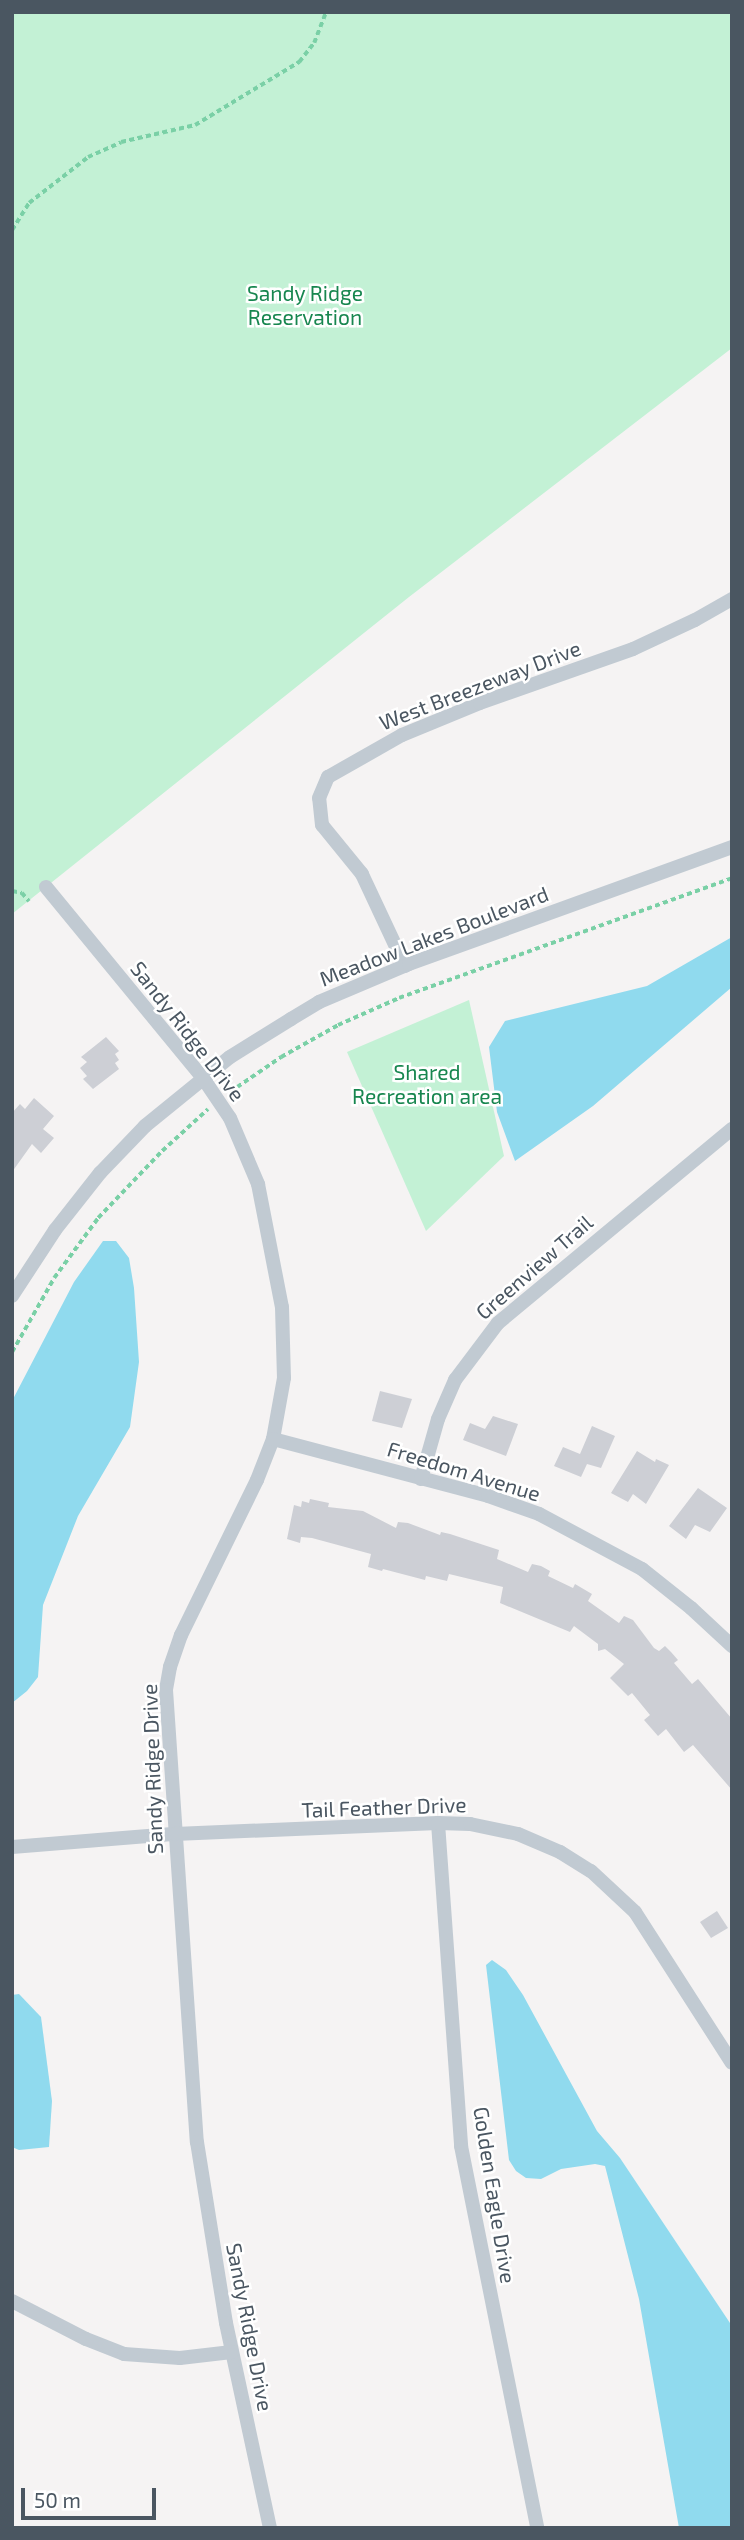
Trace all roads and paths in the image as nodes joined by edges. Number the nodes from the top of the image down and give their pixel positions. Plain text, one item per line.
1 (326, 12) edge
2 (12, 230) edge
3 (732, 599) edge
4 (732, 847) edge
5 (732, 878) edge
6 (46, 887) dead end
7 (12, 891) edge
8 (29, 901) dead end
9 (405, 966) junction
10 (203, 1078) junction
11 (219, 1100) junction
12 (732, 1129) edge
13 (12, 1296) edge
14 (12, 1352) edge
15 (273, 1439) junction
16 (421, 1479) junction
17 (732, 1646) edge
18 (438, 1823) junction
19 (174, 1834) junction
20 (12, 1847) edge
21 (732, 2063) edge
22 (12, 2301) edge
23 (232, 2352) junction
24 (270, 2528) edge
25 (537, 2528) edge

1 - 2 path
3 - 9 street, West Breezeway Drive
4 - 9 street, Meadow Lakes Boulevard
5 - 11 path
6 - 10 street, Sandy Ridge Drive
7 - 8 path
9 - 10 street, Meadow Lakes Boulevard
10 - 11 street, Sandy Ridge Drive
10 - 13 street, Meadow Lakes Boulevard
11 - 14 path
11 - 15 street, Sandy Ridge Drive
12 - 16 street, Greenview Trail
15 - 16 street, Freedom Avenue
15 - 19 street, Sandy Ridge Drive
16 - 17 street, Freedom Avenue
18 - 19 street, Tail Feather Drive
18 - 21 street, Tail Feather Drive
18 - 25 street, Golden Eagle Drive
19 - 20 street, Tail Feather Drive
19 - 23 street, Sandy Ridge Drive
22 - 23 street
23 - 24 street, Sandy Ridge Drive

